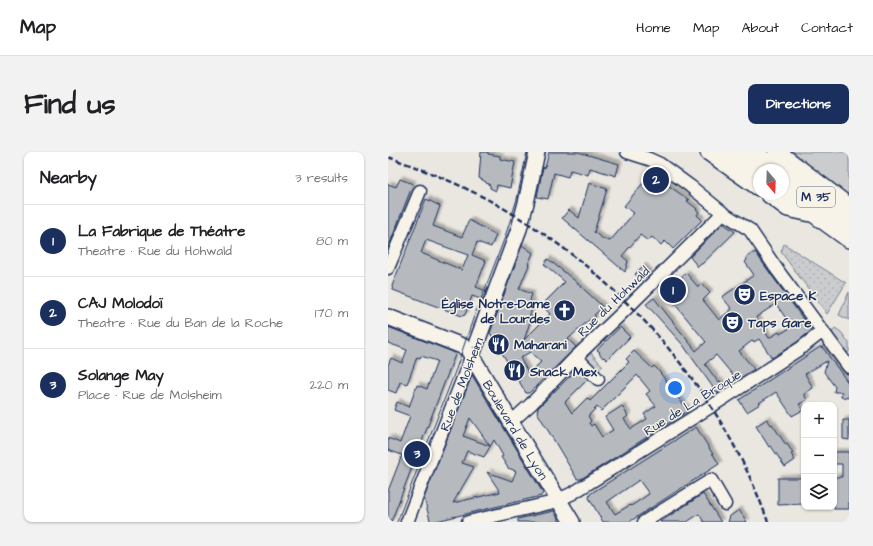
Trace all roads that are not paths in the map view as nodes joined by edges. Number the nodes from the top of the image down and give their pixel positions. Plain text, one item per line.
1 (537, 152) edge
2 (627, 152) edge
3 (709, 152) edge
4 (731, 152) edge
5 (753, 152) edge
6 (777, 152) edge
7 (770, 164) edge
8 (753, 168) edge
9 (789, 177) edge
10 (753, 183) edge
11 (420, 191) dead end
12 (789, 194) edge
13 (777, 200) edge
14 (849, 207) edge
15 (723, 213) junction
16 (813, 213) junction
17 (849, 221) edge
18 (849, 239) edge
19 (388, 268) edge
20 (388, 317) edge
21 (822, 331) junction
22 (472, 355) junction
23 (576, 357) junction
24 (849, 367) edge
25 (598, 379) dead end
26 (511, 422) junction
27 (559, 500) junction
28 (725, 504) dead end
29 (407, 522) edge
30 (468, 522) edge
31 (572, 522) edge
32 (644, 522) edge

1 - 22 main road, Rue de Molsheim
2 - 15 street
3 - 10 highway
4 - 8 highway
5 - 7 highway
6 - 14 highway
9 - 17 highway, M 35
11 - 19 street
12 - 16 highway, M 35
13 - 16 highway
15 - 21 street
15 - 23 street, Rue du Hohwald
16 - 18 highway, M 35
20 - 22 main road, Boulevard de Lyon
21 - 24 street
21 - 27 street, Rue de La Broque
22 - 26 main road, Boulevard de Lyon
22 - 29 street, Rue de Molsheim
23 - 25 street
23 - 26 street, Rue du Hohwald
26 - 27 main road, Boulevard de Lyon
27 - 30 street, Rue de La Broque
27 - 31 main road, Boulevard de Lyon
28 - 32 street

